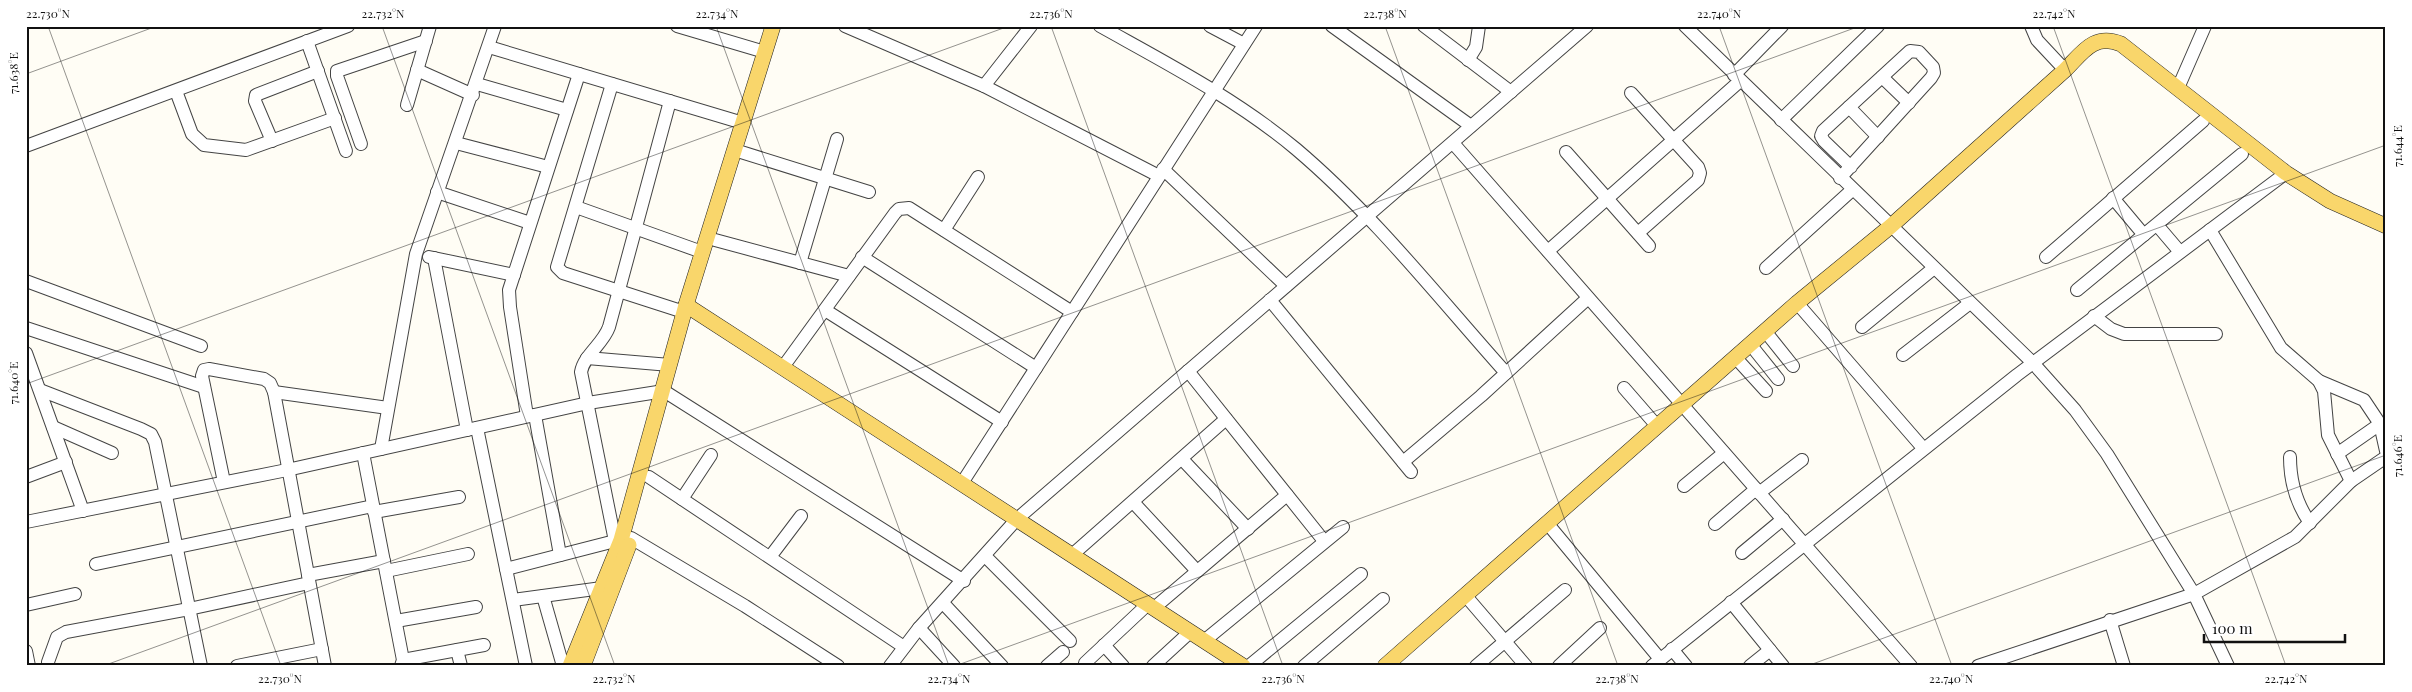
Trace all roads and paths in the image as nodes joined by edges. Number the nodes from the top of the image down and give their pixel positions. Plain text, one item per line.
1 (348, 26) edge
2 (430, 26) edge
3 (495, 26) edge
4 (677, 26) edge
5 (773, 26) edge
6 (783, 26) edge
7 (845, 26) edge
8 (1031, 26) edge
9 (1100, 26) edge
10 (1210, 26) edge
11 (1256, 26) edge
12 (1332, 26) edge
13 (1424, 26) edge
14 (1479, 26) edge
15 (1685, 26) edge
16 (1782, 26) edge
17 (1878, 26) edge
18 (2031, 26) edge
19 (2205, 26) edge
20 (1580, 28) edge
21 (426, 40) junction
22 (307, 41) junction
23 (1244, 44) junction
24 (489, 47) junction
25 (765, 52) junction
26 (1468, 60) junction
27 (417, 70) junction
28 (2065, 70) junction
29 (318, 71) junction
30 (579, 74) junction
31 (1882, 76) junction
32 (1738, 78) junction
33 (612, 84) junction
34 (984, 86) junction
35 (2178, 88) junction
36 (475, 90) junction
37 (1214, 90) junction
38 (176, 91) junction
39 (1511, 92) junction
40 (1631, 93) dead end
41 (670, 101) junction
42 (1908, 103) junction
43 (407, 105) dead end
44 (1849, 107) junction
45 (567, 110) junction
46 (334, 118) junction
47 (1781, 120) junction
48 (2203, 121) dead end
49 (743, 123) junction
50 (1471, 126) junction
51 (1878, 137) junction
52 (837, 139) dead end
53 (1674, 140) junction
54 (272, 141) junction
55 (1453, 142) junction
56 (456, 143) junction
57 (361, 144) dead end
58 (26, 146) edge
59 (346, 150) dead end
60 (741, 152) junction
61 (1566, 152) dead end
62 (2242, 154) dead end
63 (548, 167) junction
64 (1851, 167) junction
65 (1161, 173) junction
66 (2286, 173) junction
67 (978, 177) dead end
68 (826, 178) junction
69 (1840, 178) junction
70 (1852, 190) junction
71 (437, 192) junction
72 (869, 192) dead end
73 (2113, 198) junction
74 (1608, 199) junction
75 (576, 207) junction
76 (1368, 216) junction
77 (530, 223) junction
78 (2157, 225) junction
79 (1891, 226) junction
80 (2386, 226) edge
81 (634, 228) junction
82 (944, 230) junction
83 (2210, 230) junction
84 (1638, 233) junction
85 (2144, 235) junction
86 (715, 240) junction
87 (1649, 246) dead end
88 (1548, 251) junction
89 (702, 252) junction
90 (2180, 252) junction
91 (416, 254) junction
92 (862, 257) junction
93 (2046, 257) dead end
94 (434, 258) junction
95 (800, 263) junction
96 (1766, 268) dead end
97 (1934, 268) junction
98 (514, 275) junction
99 (849, 276) junction
100 (26, 282) edge
101 (1286, 286) junction
102 (618, 290) junction
103 (2077, 290) dead end
104 (1588, 298) junction
105 (1270, 300) junction
106 (1797, 303) junction
107 (1970, 303) junction
108 (688, 309) junction
109 (824, 310) junction
110 (1072, 312) junction
111 (2094, 316) junction
112 (1862, 327) dead end
113 (26, 328) edge
114 (1765, 331) junction
115 (2216, 334) dead end
116 (1750, 344) junction
117 (201, 346) dead end
118 (27, 355) edge
119 (1903, 355) dead end
120 (1735, 357) junction
121 (587, 358) junction
122 (2033, 363) junction
123 (670, 365) junction
124 (1793, 366) dead end
125 (783, 367) junction
126 (1036, 368) junction
127 (1188, 371) junction
128 (1506, 374) junction
129 (1778, 379) dead end
130 (2319, 381) junction
131 (204, 387) junction
132 (1624, 388) dead end
133 (40, 390) junction
134 (274, 392) junction
135 (1766, 392) dead end
136 (668, 394) junction
137 (588, 403) junction
138 (1682, 404) junction
139 (388, 408) junction
140 (531, 415) junction
141 (1226, 419) junction
142 (1002, 422) junction
143 (2380, 424) junction
144 (1657, 426) junction
145 (53, 427) junction
146 (472, 429) junction
147 (1923, 448) junction
148 (381, 449) junction
149 (2386, 451) edge
150 (112, 452) dead end
151 (363, 453) junction
152 (1724, 453) junction
153 (2336, 454) junction
154 (711, 455) dead end
155 (2386, 456) edge
156 (2290, 457) dead end
157 (1182, 459) junction
158 (1802, 460) dead end
159 (66, 462) junction
160 (287, 470) junction
161 (26, 477) edge
162 (649, 477) junction
163 (2351, 481) junction
164 (224, 482) junction
165 (962, 483) junction
166 (1684, 486) dead end
167 (1758, 491) junction
168 (164, 494) junction
169 (1287, 495) junction
170 (459, 497) dead end
171 (682, 499) junction
172 (1133, 502) junction
173 (374, 509) junction
174 (83, 511) junction
175 (801, 516) dead end
176 (1017, 519) junction
177 (1782, 519) junction
178 (26, 522) edge
179 (298, 522) junction
180 (1547, 523) junction
181 (2310, 523) junction
182 (1715, 524) dead end
183 (1343, 527) dead end
184 (1248, 529) junction
185 (631, 538) junction
186 (1324, 542) junction
187 (1804, 543) junction
188 (616, 546) junction
189 (176, 548) junction
190 (1742, 553) dead end
191 (468, 554) dead end
192 (560, 555) junction
193 (1072, 555) junction
194 (985, 556) junction
195 (770, 558) junction
196 (96, 564) dead end
197 (385, 566) junction
198 (506, 569) junction
199 (1197, 571) junction
200 (1361, 574) dead end
201 (308, 579) junction
202 (964, 581) junction
203 (602, 588) junction
204 (1565, 590) dead end
205 (75, 594) dead end
206 (2194, 594) junction
207 (1465, 595) junction
208 (543, 596) junction
209 (513, 600) junction
210 (1383, 600) dead end
211 (943, 602) junction
212 (1731, 602) junction
213 (26, 605) edge
214 (1151, 606) junction
215 (476, 607) dead end
216 (189, 610) junction
217 (2110, 620) junction
218 (396, 621) junction
219 (919, 628) junction
220 (1600, 628) dead end
221 (1190, 632) junction
222 (1504, 640) junction
223 (1204, 641) junction
224 (484, 646) dead end
225 (1104, 646) junction
226 (904, 647) junction
227 (322, 649) junction
228 (1672, 649) junction
229 (457, 650) junction
230 (1770, 650) junction
231 (26, 651) edge
232 (48, 662) dead end
233 (1656, 662) edge
234 (402, 663) edge
235 (1085, 664) dead end
236 (1241, 665) edge
237 (29, 666) edge
238 (201, 666) edge
239 (237, 666) edge
240 (325, 666) edge
241 (461, 666) edge
242 (526, 666) edge
243 (563, 666) edge
244 (570, 666) edge
245 (583, 666) edge
246 (838, 666) edge
247 (890, 666) edge
248 (954, 666) edge
249 (1002, 666) edge
250 (1047, 666) edge
251 (1123, 666) edge
252 (1153, 666) edge
253 (1304, 666) edge
254 (1385, 666) edge
255 (1476, 666) edge
256 (1526, 666) edge
257 (1558, 666) edge
258 (1686, 666) edge
259 (1750, 666) edge
260 (1783, 666) edge
261 (1911, 666) edge
262 (1978, 666) edge
263 (2124, 666) edge
264 (2228, 666) edge

1 - 22 street
2 - 21 street
3 - 24 street
4 - 25 street
5 - 25 main road
6 - 60 main road
7 - 34 street
8 - 34 street
9 - 37 street
10 - 23 street
11 - 23 street
12 - 50 street
13 - 26 street
14 - 26 street
15 - 32 street
16 - 32 street
17 - 47 street
18 - 28 street
19 - 35 street
20 - 39 street
21 - 27 street
21 - 57 street
22 - 29 street
22 - 38 street
23 - 37 street
24 - 30 street
24 - 36 street
25 - 49 main road
26 - 39 street
27 - 36 street
27 - 43 street
28 - 35 main road
28 - 79 main road
29 - 46 street
29 - 54 street
30 - 33 street
30 - 45 street
31 - 42 street
31 - 42 street
31 - 44 street
32 - 47 street
32 - 53 street
33 - 41 street
33 - 75 street
34 - 65 street
35 - 66 main road
36 - 45 street
36 - 56 street
37 - 65 street
37 - 76 street
38 - 54 street
38 - 58 street
39 - 50 street
40 - 53 street
41 - 49 street
41 - 81 street
42 - 51 street
44 - 51 street
44 - 64 street
45 - 63 street
46 - 54 street
46 - 59 street
47 - 69 street
48 - 73 street
49 - 89 main road
50 - 55 street
51 - 64 street
52 - 68 street
53 - 74 street
53 - 84 street
55 - 76 street
55 - 88 street
56 - 63 street
56 - 71 street
60 - 68 street
60 - 86 main road
61 - 74 street
62 - 78 street
63 - 77 street
64 - 69 street
65 - 101 street
65 - 110 street
66 - 80 main road
66 - 83 street
67 - 82 street
68 - 72 street
68 - 95 street
69 - 70 street
70 - 79 street
70 - 96 street
71 - 77 street
71 - 91 street
73 - 85 street
73 - 93 street
74 - 84 street
74 - 88 street
75 - 81 street
75 - 102 street
76 - 101 street
76 - 128 street
77 - 98 street
78 - 85 street
78 - 90 street
79 - 97 street
79 - 106 main road
81 - 89 street
81 - 102 street
82 - 92 street
82 - 110 street
83 - 90 street
83 - 130 street
84 - 87 street
85 - 103 street
86 - 95 street
86 - 108 main road
88 - 104 street
89 - 108 main road
90 - 111 street
91 - 94 street
91 - 139 street
92 - 99 street
92 - 126 street
94 - 98 street
94 - 146 street
95 - 99 street
97 - 107 street
97 - 112 street
98 - 140 street
99 - 109 street
100 - 117 street
101 - 105 street
102 - 108 street
102 - 121 street
104 - 128 street
104 - 138 street
105 - 127 street
105 - 128 street
106 - 114 main road
106 - 147 street
107 - 119 street
107 - 122 street
108 - 123 main road
108 - 125 main road
108 - 136 main road
109 - 125 street
109 - 142 street
110 - 126 street
111 - 115 street
111 - 122 street
113 - 131 street
114 - 116 main road
114 - 124 street
116 - 120 main road
116 - 129 street
118 - 133 street
120 - 135 street
120 - 138 main road
121 - 123 street
121 - 137 street
122 - 147 street
122 - 206 street
123 - 136 main road
125 - 165 main road
126 - 142 street
127 - 141 street
127 - 176 street
130 - 143 street
130 - 153 street
131 - 134 street
131 - 164 street
132 - 144 street
133 - 145 street
133 - 168 street
134 - 139 street
134 - 160 street
136 - 137 street
136 - 162 main road
136 - 188 main road
136 - 202 street
137 - 140 street
137 - 188 street
138 - 144 main road
138 - 152 street
139 - 148 street
140 - 146 street
140 - 192 street
141 - 157 street
141 - 169 street
142 - 165 street
143 - 149 street
143 - 153 street
144 - 180 main road
145 - 150 street
145 - 159 street
146 - 148 street
146 - 198 street
147 - 187 street
148 - 151 street
151 - 160 street
151 - 173 street
152 - 166 street
152 - 167 street
153 - 163 street
154 - 171 street
155 - 163 street
156 - 181 street
157 - 172 street
157 - 184 street
158 - 167 street
159 - 161 street
159 - 174 street
160 - 164 street
160 - 179 street
162 - 171 street
162 - 185 main road
163 - 181 street
164 - 168 street
165 - 176 main road
167 - 177 street
167 - 182 street
168 - 174 street
168 - 189 street
169 - 184 street
169 - 186 street
170 - 173 street
171 - 195 street
172 - 193 street
172 - 199 street
173 - 179 street
173 - 197 street
174 - 178 street
175 - 195 street
176 - 193 main road
176 - 194 street
177 - 187 street
177 - 190 street
179 - 189 street
179 - 201 street
180 - 207 main road
180 - 233 street
181 - 206 street
183 - 186 street
184 - 199 street
185 - 245 main road
185 - 246 street
186 - 223 street
187 - 212 street
187 - 261 street
188 - 192 street
188 - 203 main road
189 - 196 street
189 - 216 street
191 - 197 street
192 - 198 street
193 - 214 main road
194 - 202 street
194 - 250 street
195 - 226 street
197 - 201 street
197 - 218 street
198 - 209 street
199 - 214 street
200 - 236 street
201 - 216 street
201 - 227 street
202 - 211 street
203 - 208 street
203 - 244 main road
204 - 222 street
205 - 213 street
206 - 217 street
206 - 264 street
207 - 222 street
207 - 254 main road
208 - 209 street
208 - 243 street
209 - 242 street
210 - 253 street
211 - 219 street
211 - 249 street
212 - 228 street
212 - 230 street
214 - 221 main road
214 - 225 street
215 - 218 street
216 - 232 street
216 - 238 street
217 - 262 street
217 - 263 street
218 - 234 street
219 - 226 street
219 - 248 street
220 - 257 street
221 - 223 main road
221 - 252 street
222 - 255 street
222 - 256 street
223 - 236 main road
224 - 229 street
225 - 235 street
225 - 251 street
226 - 247 street
227 - 239 street
227 - 240 street
228 - 233 street
228 - 258 street
229 - 234 street
229 - 241 street
230 - 259 street
230 - 260 street
231 - 237 street

